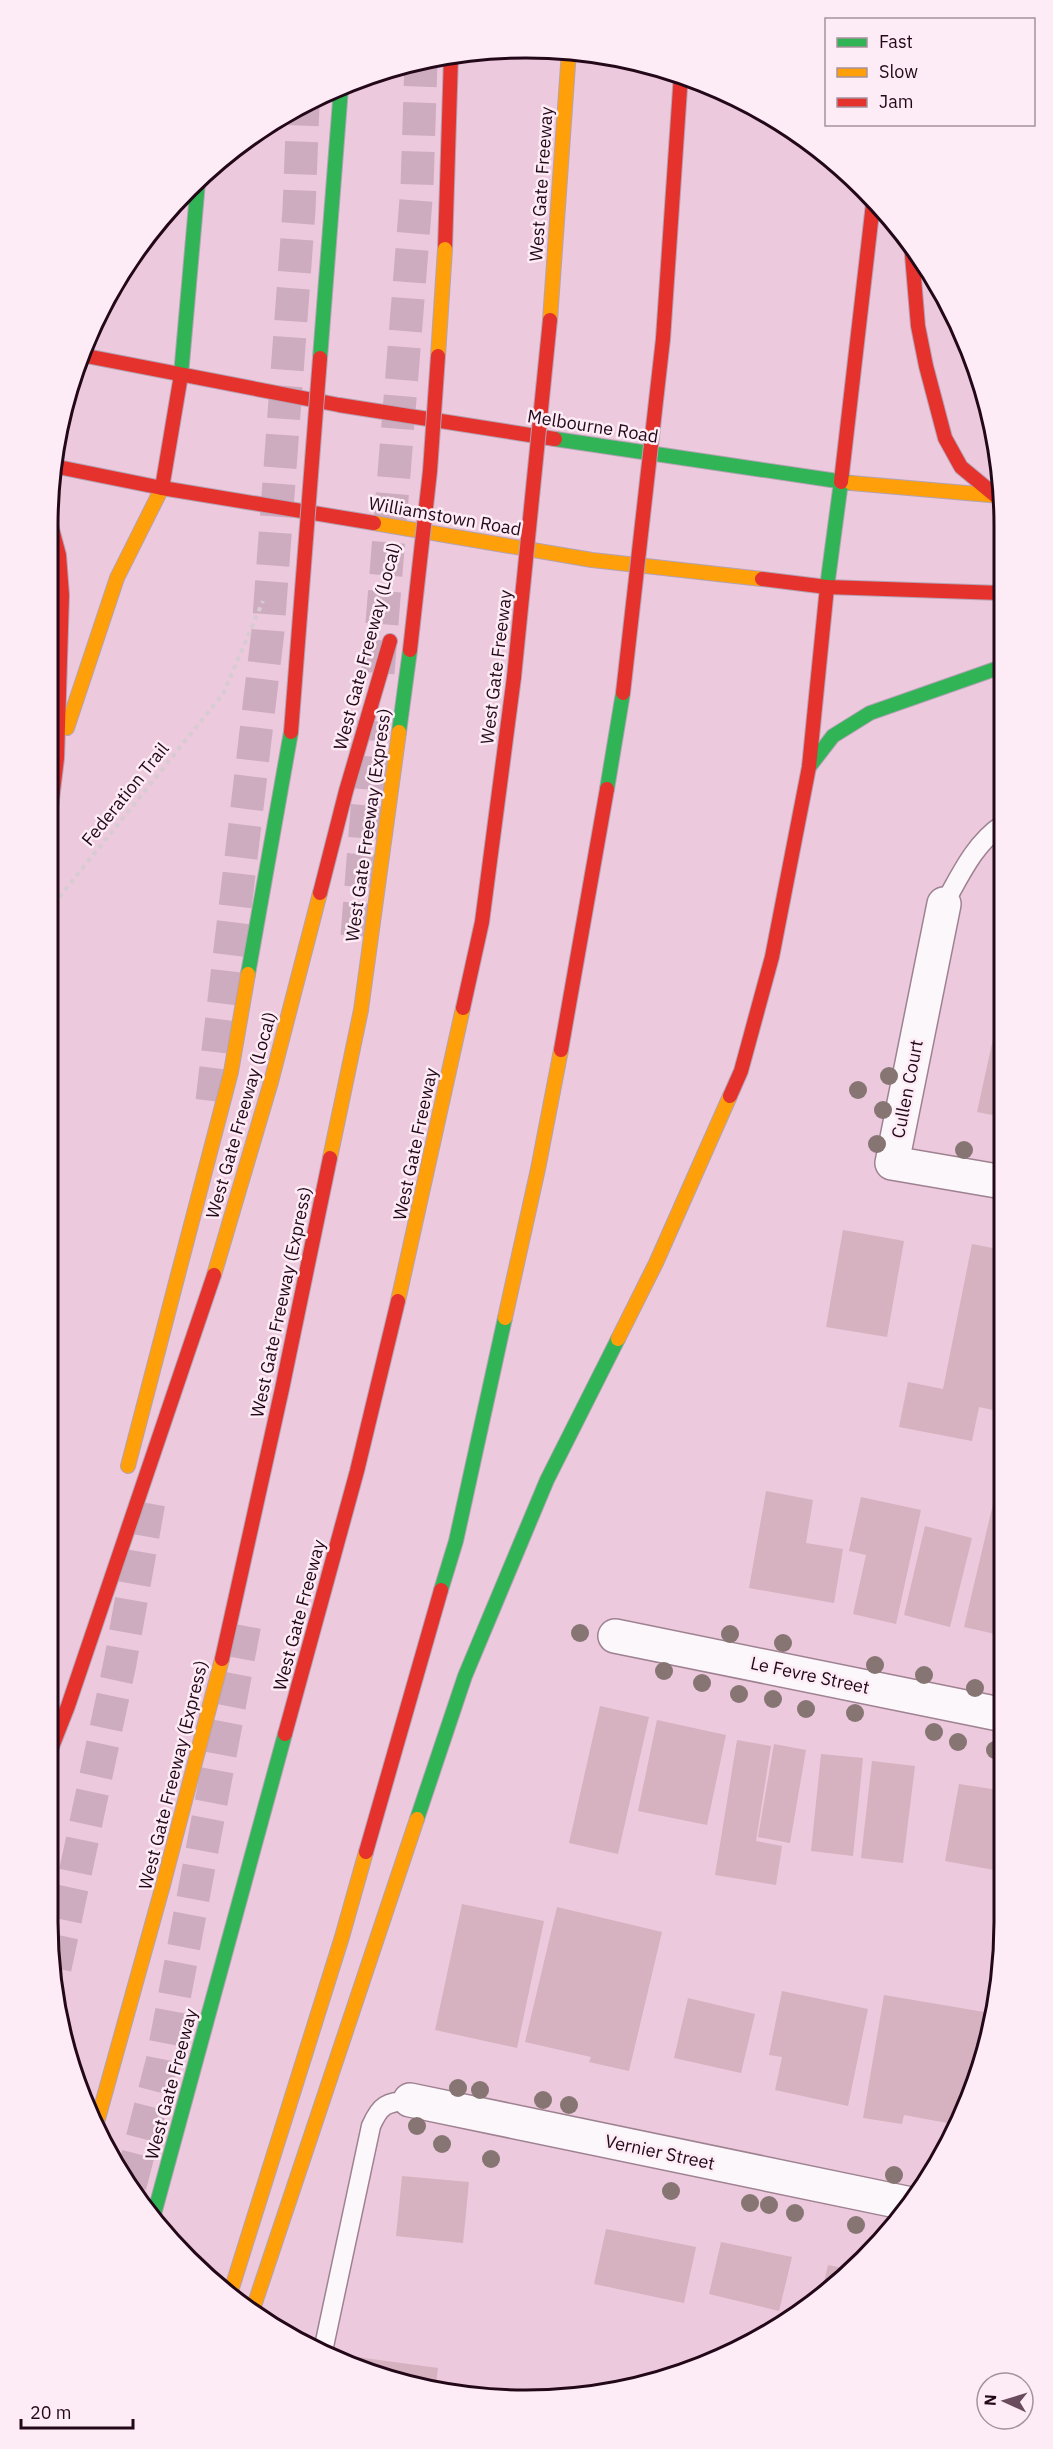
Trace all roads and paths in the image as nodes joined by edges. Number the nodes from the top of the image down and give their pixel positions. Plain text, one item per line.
1 (568, 61) edge
2 (452, 65) edge
3 (680, 84) edge
4 (340, 97) edge
5 (197, 195) edge
6 (872, 212) edge
7 (911, 259) edge
8 (90, 357) edge
9 (181, 375) junction
10 (63, 469) edge
11 (430, 471) junction
12 (841, 482) junction
13 (162, 488) junction
14 (993, 493) edge
15 (993, 496) edge
16 (58, 551) edge
17 (403, 584) dead end
18 (827, 587) junction
19 (994, 593) edge
20 (392, 635) dead end
21 (994, 669) edge
22 (223, 694) dead end
23 (58, 725) edge
24 (58, 755) edge
25 (809, 767) junction
26 (994, 830) edge
27 (58, 898) edge
28 (944, 904) joint
29 (994, 1180) edge
30 (126, 1475) dead end
31 (108, 1544) dead end
32 (615, 1636) dead end
33 (68, 1706) junction
34 (994, 1713) edge
35 (58, 1732) edge
36 (410, 2100) joint
37 (99, 2113) edge
38 (902, 2202) edge
39 (156, 2208) edge
40 (233, 2286) edge
41 (255, 2304) edge
42 (324, 2344) edge

1 - 39 main road, West Gate Freeway, bridge
2 - 11 main road, bridge
3 - 40 main road, bridge
4 - 30 main road, bridge
5 - 9 main road
6 - 12 main road
7 - 14 main road
8 - 9 main road
9 - 12 main road, Melbourne Road
9 - 13 main road
10 - 13 main road, Williamstown Road
11 - 17 main road, West Gate Freeway (Local), bridge
11 - 37 main road, West Gate Freeway (Express), bridge
12 - 15 main road, Melbourne Road
12 - 18 main road
13 - 18 main road, Williamstown Road
13 - 24 main road
16 - 23 main road
18 - 19 main road
18 - 25 main road
20 - 33 main road, West Gate Freeway (Local)
21 - 25 main road
22 - 27 path, Federation Trail
25 - 41 main road
26 - 28 lane
28 - 29 street, Cullen Court
31 - 33 main road
32 - 34 street, Le Fevre Street
33 - 35 main road, West Gate Freeway (Local)
36 - 38 street, Vernier Street
36 - 42 lane

